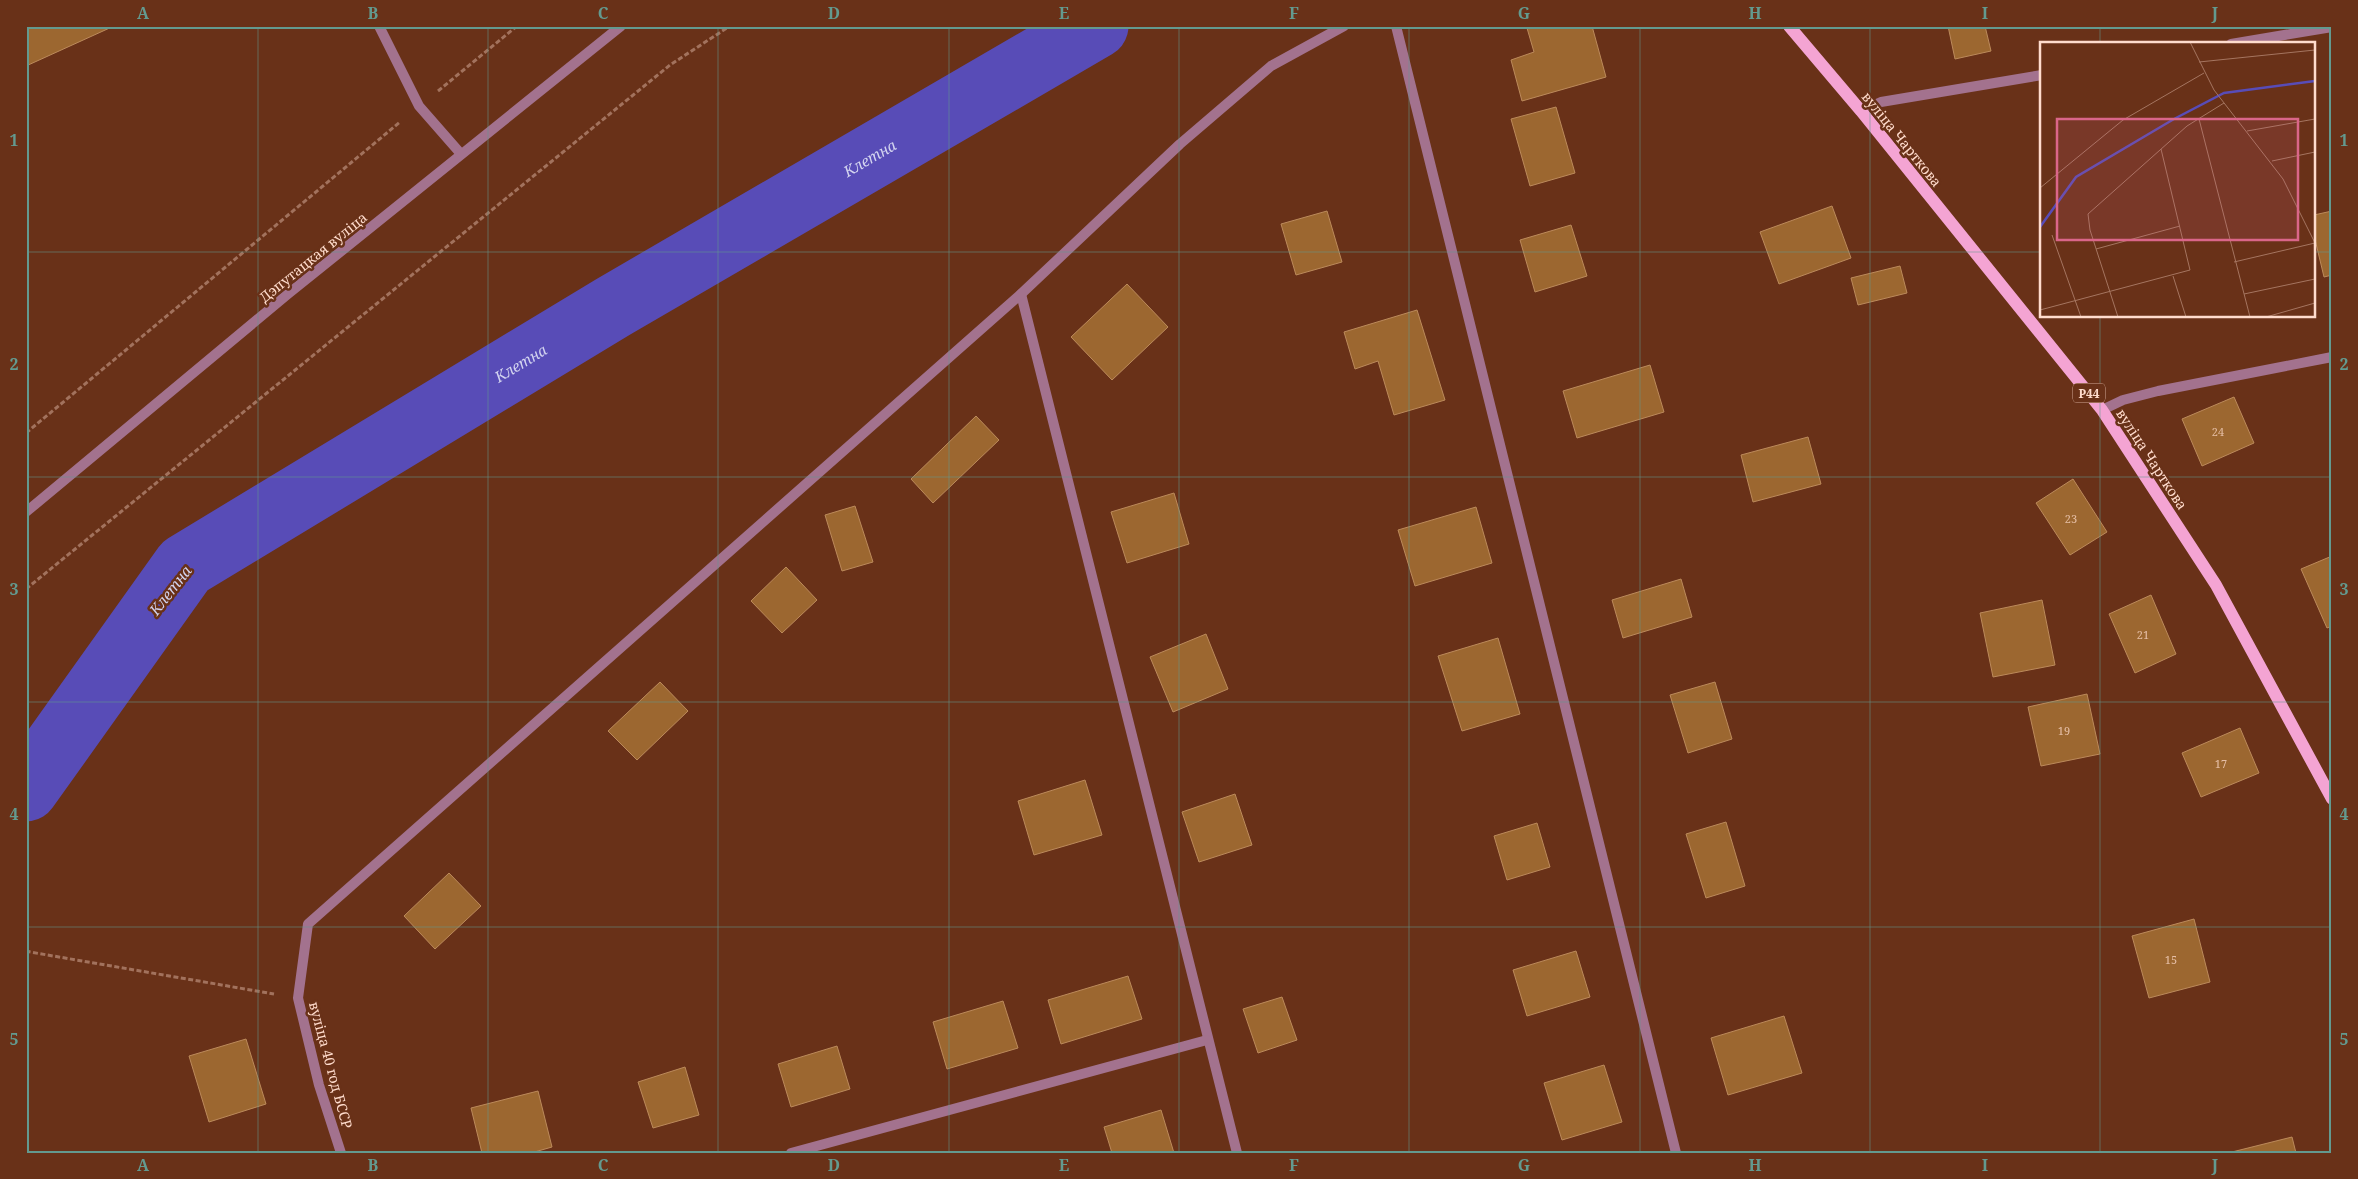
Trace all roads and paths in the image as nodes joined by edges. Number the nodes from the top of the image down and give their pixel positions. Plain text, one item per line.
1 (380, 26) edge
2 (517, 26) edge
3 (621, 26) edge
4 (730, 26) edge
5 (1344, 26) edge
6 (1396, 26) edge
7 (1789, 26) edge
8 (2332, 27) edge
9 (2243, 42) edge
10 (2040, 75) edge
11 (419, 106) junction
12 (1861, 111) junction
13 (461, 154) junction
14 (1021, 294) junction
15 (2332, 358) edge
16 (2102, 410) junction
17 (26, 433) edge
18 (26, 512) edge
19 (26, 589) edge
20 (2332, 799) edge
21 (26, 950) edge
22 (298, 998) junction
23 (1207, 1040) junction
24 (341, 1153) edge
25 (791, 1153) edge
26 (1237, 1153) edge
27 (1676, 1153) edge

1 - 11 street
2 - 11 path
3 - 13 street, Дэпутацкая вуліца
4 - 19 path
5 - 14 street
6 - 27 street
7 - 12 main road, вуліца Чарткова / Р44
8 - 9 street
10 - 12 street
11 - 13 street
11 - 17 path
12 - 16 main road, вуліца Чарткова / Р44
13 - 18 street, Дэпутацкая вуліца
14 - 22 street, вуліца 40 год БССР
14 - 23 street
15 - 16 street
16 - 20 main road, вуліца Чарткова / Р44
21 - 22 path
22 - 24 street, вуліца 40 год БССР
23 - 25 street
23 - 26 street

